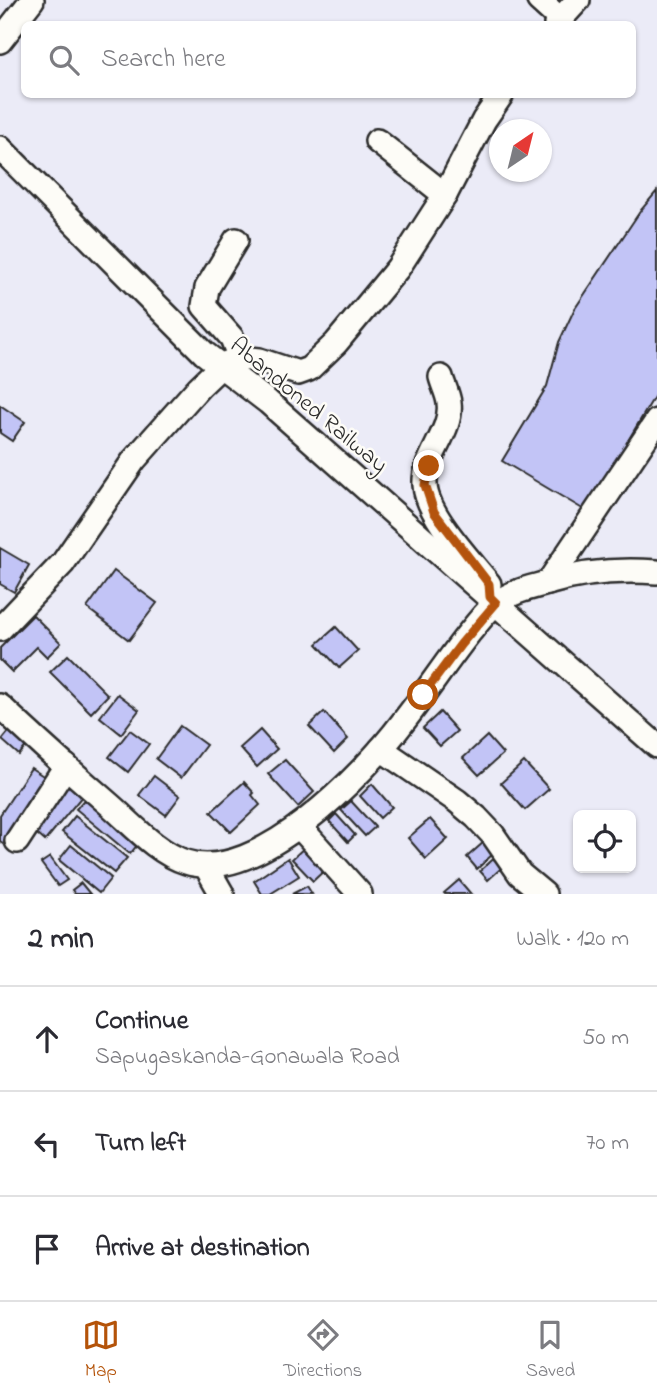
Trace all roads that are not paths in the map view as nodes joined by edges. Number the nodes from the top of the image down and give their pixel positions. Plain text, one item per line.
1 (32, 0) edge
2 (539, 0) edge
3 (578, 0) edge
4 (557, 21) edge
5 (559, 21) edge
6 (0, 41) edge
7 (499, 98) edge
8 (377, 141) dead end
9 (0, 148) edge
10 (446, 195) junction
11 (236, 240) dead end
12 (231, 362) junction
13 (440, 377) dead end
14 (657, 421) edge
15 (657, 572) edge
16 (548, 583) junction
17 (493, 600) junction
18 (0, 629) edge
19 (0, 706) edge
20 (657, 747) edge
21 (382, 749) junction
22 (66, 766) junction
23 (299, 826) junction
24 (17, 841) dead end
25 (206, 866) junction
26 (222, 894) edge
27 (360, 894) edge
28 (544, 894) edge

1 - 6 street
2 - 4 street
3 - 5 street
7 - 10 street
8 - 10 street
9 - 12 street, Abandoned Railway
10 - 12 street
11 - 12 street
12 - 17 street, Abandoned Railway
12 - 18 street
13 - 17 street
14 - 16 street
15 - 16 street
16 - 17 street
17 - 20 street, Abandoned Railway
17 - 21 street
19 - 22 street
21 - 23 street
21 - 28 street
22 - 24 street
22 - 25 street
23 - 25 street
23 - 27 street
25 - 26 street

